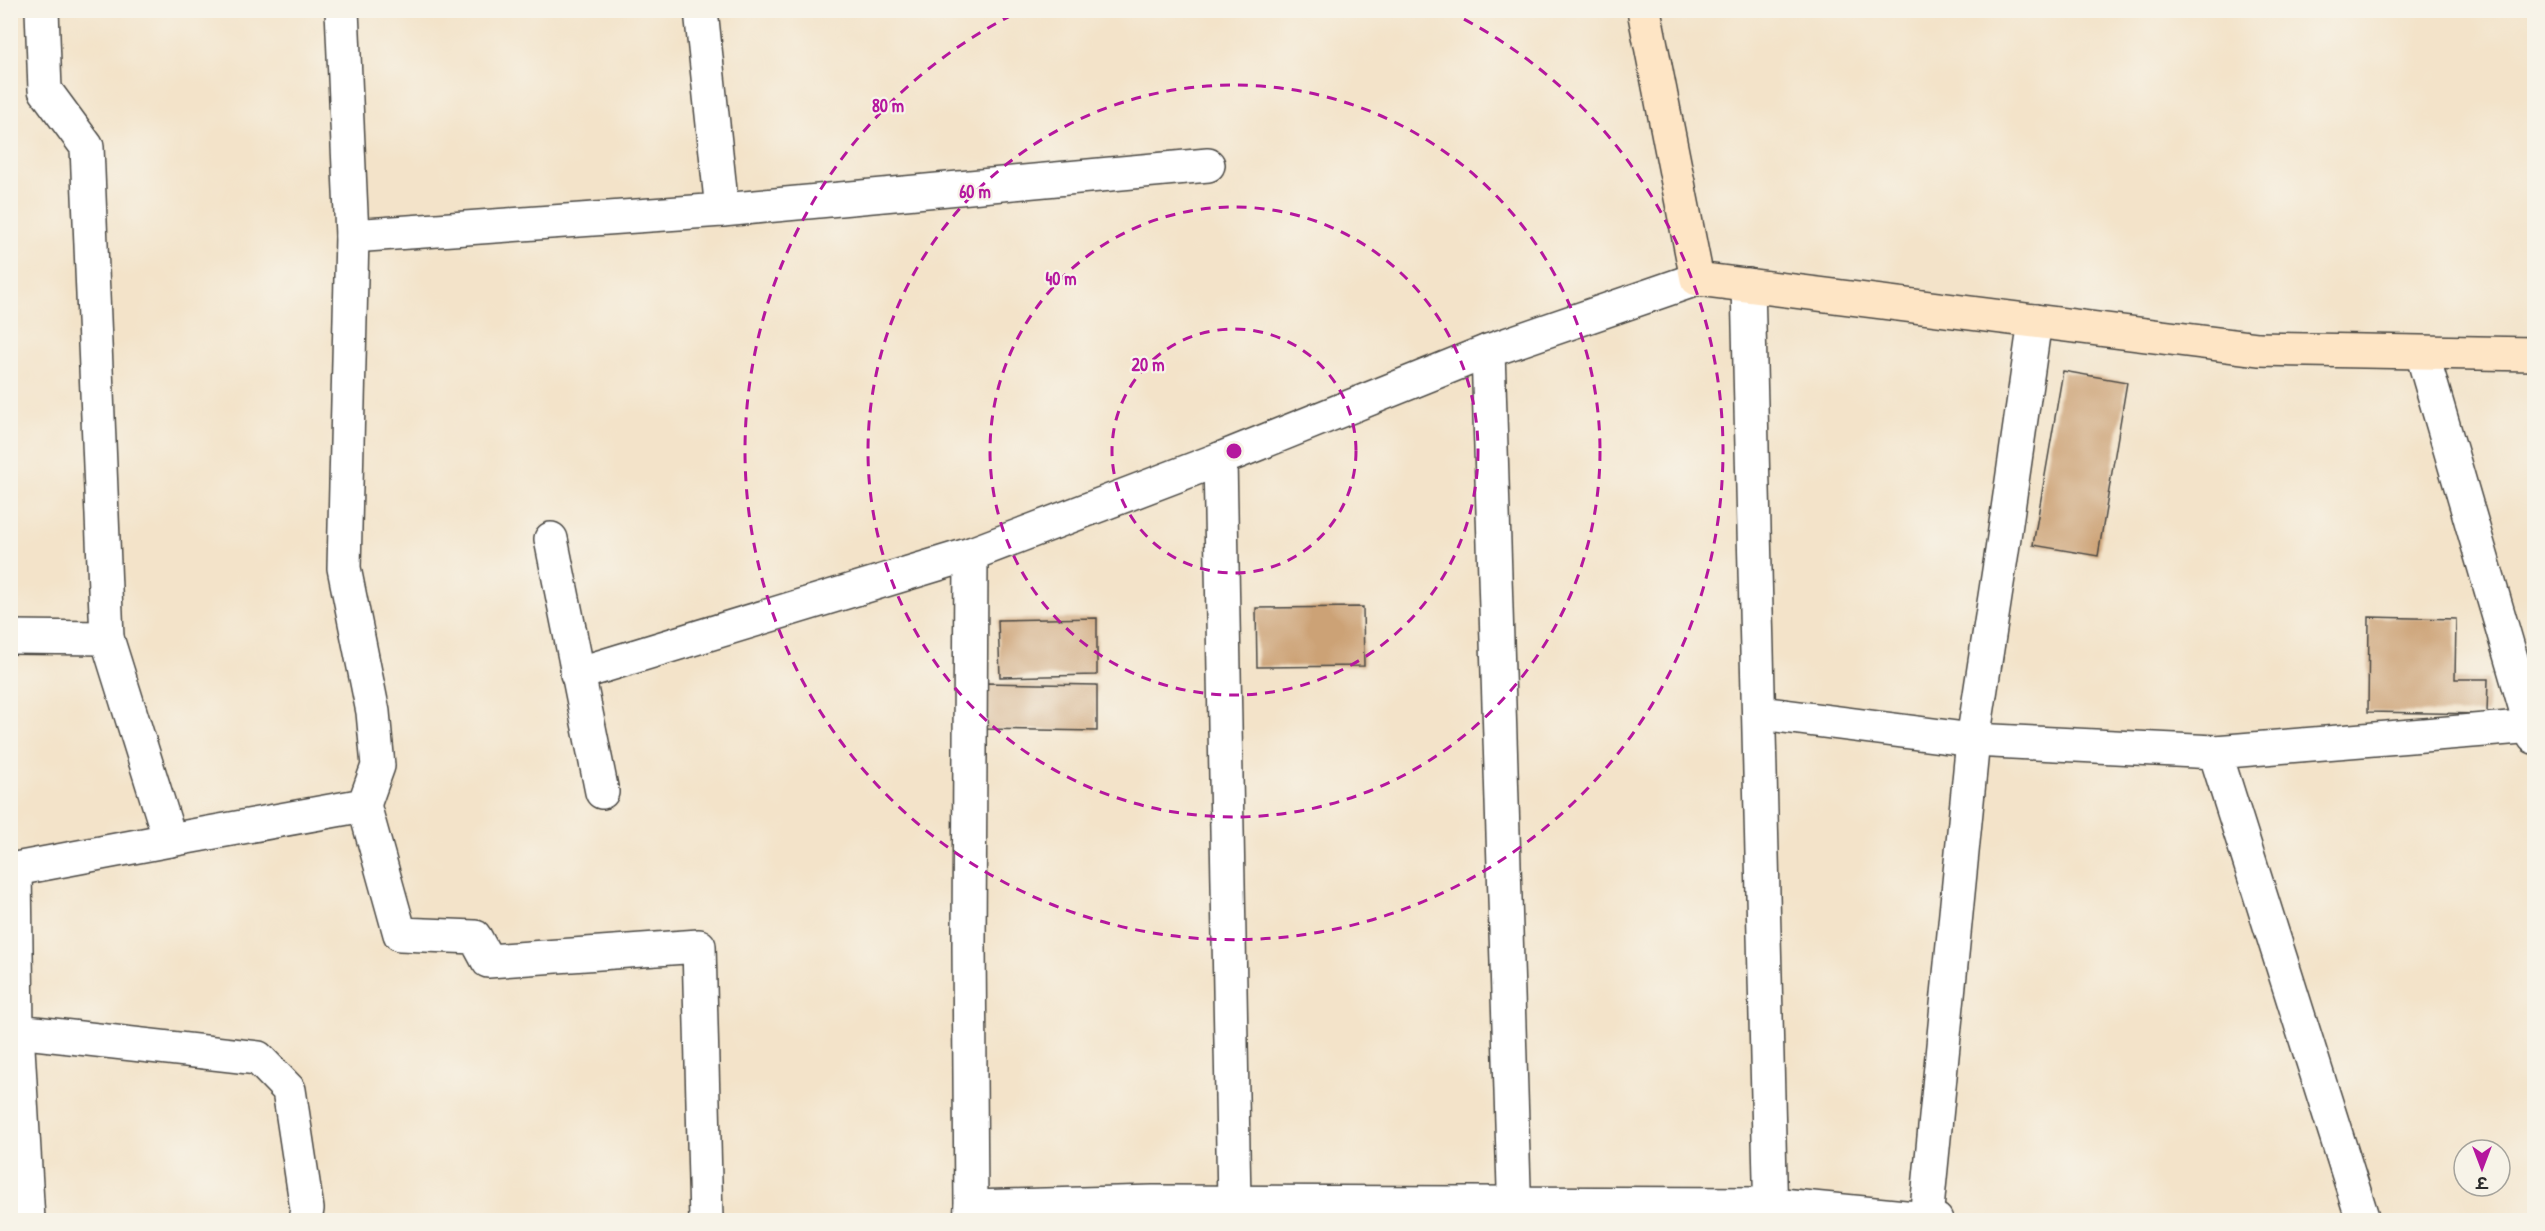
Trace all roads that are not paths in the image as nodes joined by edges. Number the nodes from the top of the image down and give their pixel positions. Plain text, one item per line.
1 (42, 10) edge
2 (342, 10) edge
3 (701, 10) edge
4 (1644, 10) edge
5 (1208, 165) dead end
6 (722, 210) junction
7 (352, 236) junction
8 (1697, 279) junction
9 (1748, 285) junction
10 (2035, 321) junction
11 (1488, 351) junction
12 (2422, 352) junction
13 (2535, 354) edge
14 (1220, 459) junction
15 (551, 539) dead end
16 (970, 554) junction
17 (10, 637) edge
18 (107, 638) junction
19 (577, 674) junction
20 (1760, 713) junction
21 (2534, 730) edge
22 (1973, 740) junction
23 (2215, 752) junction
24 (602, 792) dead end
25 (364, 805) junction
26 (170, 840) junction
27 (13, 869) edge
28 (14, 1032) edge
29 (1234, 1202) junction
30 (1363, 1211) edge
31 (1514, 1211) edge
32 (1771, 1213) edge
33 (970, 1214) edge
34 (1931, 1220) edge
35 (28, 1221) edge
36 (305, 1221) edge
37 (706, 1221) edge
38 (2363, 1221) edge

1 - 18 street
2 - 7 street
3 - 6 street
4 - 8 street
5 - 6 street
6 - 7 street
7 - 25 street
8 - 9 street
8 - 11 street
9 - 10 street
9 - 20 street
10 - 12 street
10 - 22 street
11 - 14 street
11 - 31 street
12 - 13 street
12 - 21 street
14 - 16 street
14 - 29 street
15 - 19 street
16 - 19 street
16 - 33 street
17 - 18 street
18 - 26 street
19 - 24 street
20 - 22 street
20 - 32 street
21 - 23 street
22 - 23 street
22 - 34 street
23 - 38 street
25 - 26 street
25 - 37 street
26 - 27 street
27 - 28 street
28 - 35 street
28 - 36 street
29 - 30 street
29 - 33 street
30 - 31 street
31 - 32 street
32 - 34 street

